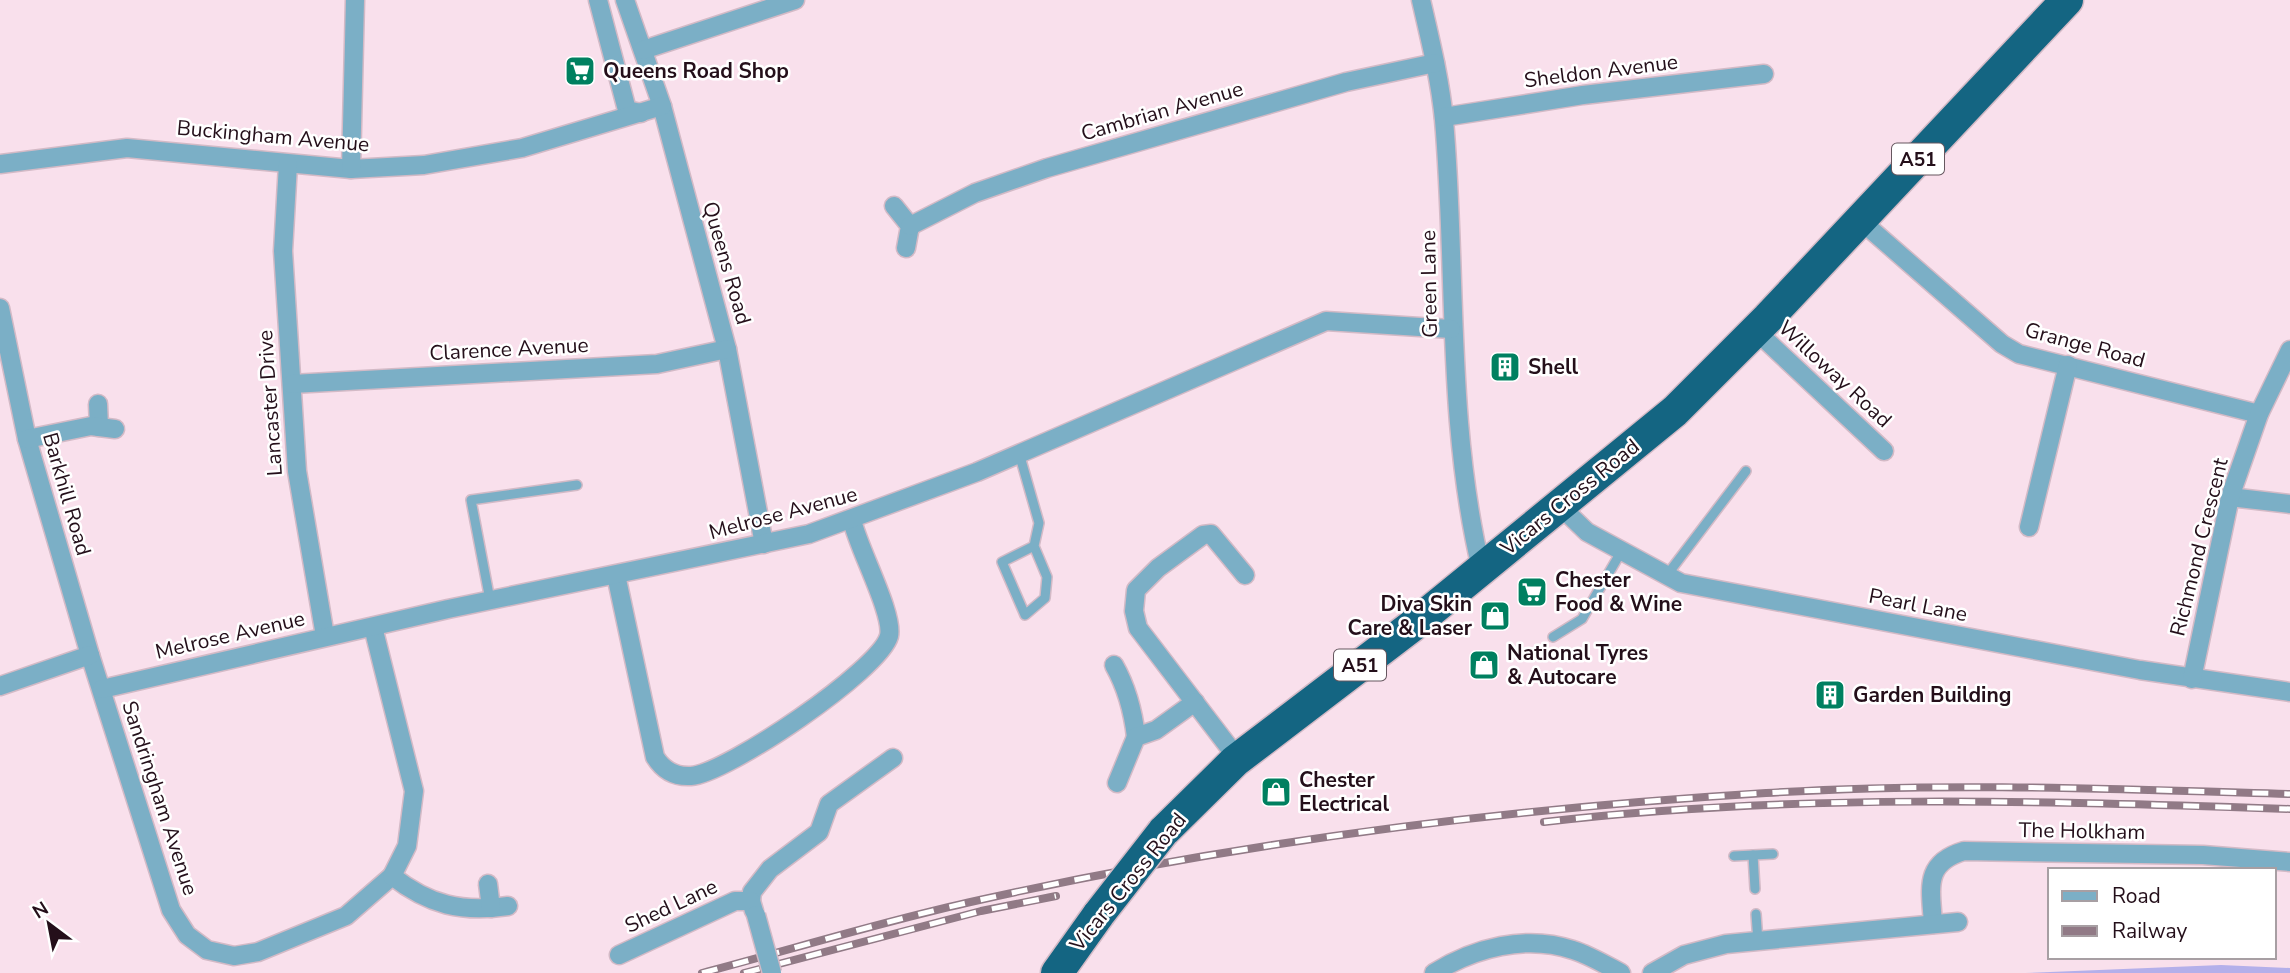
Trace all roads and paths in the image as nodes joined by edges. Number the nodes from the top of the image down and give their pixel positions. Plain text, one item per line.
1 (355, 0) edge
2 (598, 0) edge
3 (625, 0) edge
4 (795, 0) edge
5 (1421, 0) edge
6 (2067, 0) edge
7 (643, 50) junction
8 (1435, 63) junction
9 (1765, 74) dead end
10 (662, 106) junction
11 (628, 114) junction
12 (1444, 117) junction
13 (0, 164) edge
14 (289, 164) junction
15 (351, 169) junction
16 (894, 206) dead end
17 (1860, 220) junction
18 (910, 226) junction
19 (906, 248) dead end
20 (0, 308) edge
21 (1451, 329) junction
22 (1755, 330) junction
23 (727, 349) junction
24 (2290, 350) edge
25 (2068, 365) junction
26 (292, 384) junction
27 (98, 404) dead end
28 (2259, 414) junction
29 (27, 439) junction
30 (1884, 451) dead end
31 (1019, 453) junction
32 (1746, 471) dead end
33 (577, 485) dead end
34 (2230, 497) junction
35 (2290, 504) edge
36 (1560, 506) junction
37 (852, 520) junction
38 (2029, 527) dead end
39 (764, 544) junction
40 (1034, 546) junction
41 (1621, 552) junction
42 (1481, 568) junction
43 (616, 575) junction
44 (1245, 575) dead end
45 (1667, 575) junction
46 (490, 600) junction
47 (373, 627) junction
48 (325, 636) junction
49 (1553, 636) dead end
50 (90, 655) junction
51 (1114, 665) dead end
52 (2192, 679) junction
53 (0, 686) edge
54 (102, 689) junction
55 (2290, 692) edge
56 (1195, 702) junction
57 (1136, 737) junction
58 (893, 758) dead end
59 (1238, 759) junction
60 (1117, 783) dead end
61 (1773, 854) dead end
62 (1753, 855) junction
63 (1734, 856) dead end
64 (2290, 862) edge
65 (393, 876) junction
66 (488, 884) dead end
67 (1755, 889) dead end
68 (753, 908) junction
69 (1756, 914) dead end
70 (1958, 922) dead end
71 (1933, 924) junction
72 (1758, 942) junction
73 (619, 955) dead end
74 (772, 973) edge
75 (1057, 973) edge
76 (1434, 973) edge
77 (1621, 973) edge
78 (1652, 973) edge

1 - 15 street
2 - 11 street
3 - 7 street, Queens Road
4 - 7 street
5 - 8 street, Green Lane
6 - 17 highway, Vicars Cross Road / A51
7 - 10 street, Queens Road
8 - 12 street, Green Lane
8 - 18 street, Cambrian Avenue
9 - 12 street, Sheldon Avenue
10 - 11 street, Buckingham Avenue
10 - 23 street, Queens Road
11 - 15 street, Buckingham Avenue
12 - 21 street, Green Lane
13 - 14 street, Buckingham Avenue
14 - 15 street, Buckingham Avenue
14 - 26 street, Lancaster Drive
16 - 18 street
17 - 22 highway, Vicars Cross Road / A51
17 - 25 street, Grange Road
18 - 19 street
20 - 29 street, Barkhill Road
21 - 31 street, Melrose Avenue
21 - 42 street, Green Lane
22 - 30 street, Willoway Road
22 - 36 highway, Vicars Cross Road / A51
23 - 26 street, Clarence Avenue
23 - 39 street, Queens Road
24 - 28 street, Richmond Crescent
25 - 28 street, Grange Road
25 - 38 street
26 - 48 street, Lancaster Drive
27 - 29 street
28 - 34 street, Richmond Crescent
29 - 50 street, Barkhill Road
31 - 37 street, Melrose Avenue
31 - 40 lane
32 - 45 lane
33 - 46 lane
34 - 35 street
34 - 52 street, Richmond Crescent
36 - 41 street, Pearl Lane
36 - 42 highway, Vicars Cross Road / A51
37 - 39 street, Melrose Avenue
37 - 43 street
39 - 43 street, Melrose Avenue
40 - 40 lane
41 - 45 street, Pearl Lane
41 - 49 lane
42 - 59 highway, Vicars Cross Road / A51
43 - 46 street, Melrose Avenue
44 - 56 street
45 - 52 street, Pearl Lane
46 - 47 street, Melrose Avenue
47 - 48 street, Melrose Avenue
47 - 65 street, Sandringham Avenue
48 - 54 street, Melrose Avenue
50 - 53 street
50 - 54 street, Barkhill Road
51 - 57 street
52 - 55 street, Pearl Lane
54 - 65 street, Sandringham Avenue
56 - 57 street
56 - 59 street
57 - 60 street
58 - 68 street
59 - 75 highway, Vicars Cross Road / A51, bridge
61 - 62 lane
62 - 63 lane
62 - 67 lane
64 - 71 street, The Holkham
65 - 66 street
68 - 73 street, Shed Lane
68 - 74 street, bridge
69 - 72 lane
70 - 71 street
71 - 72 street
72 - 78 street
76 - 77 street

